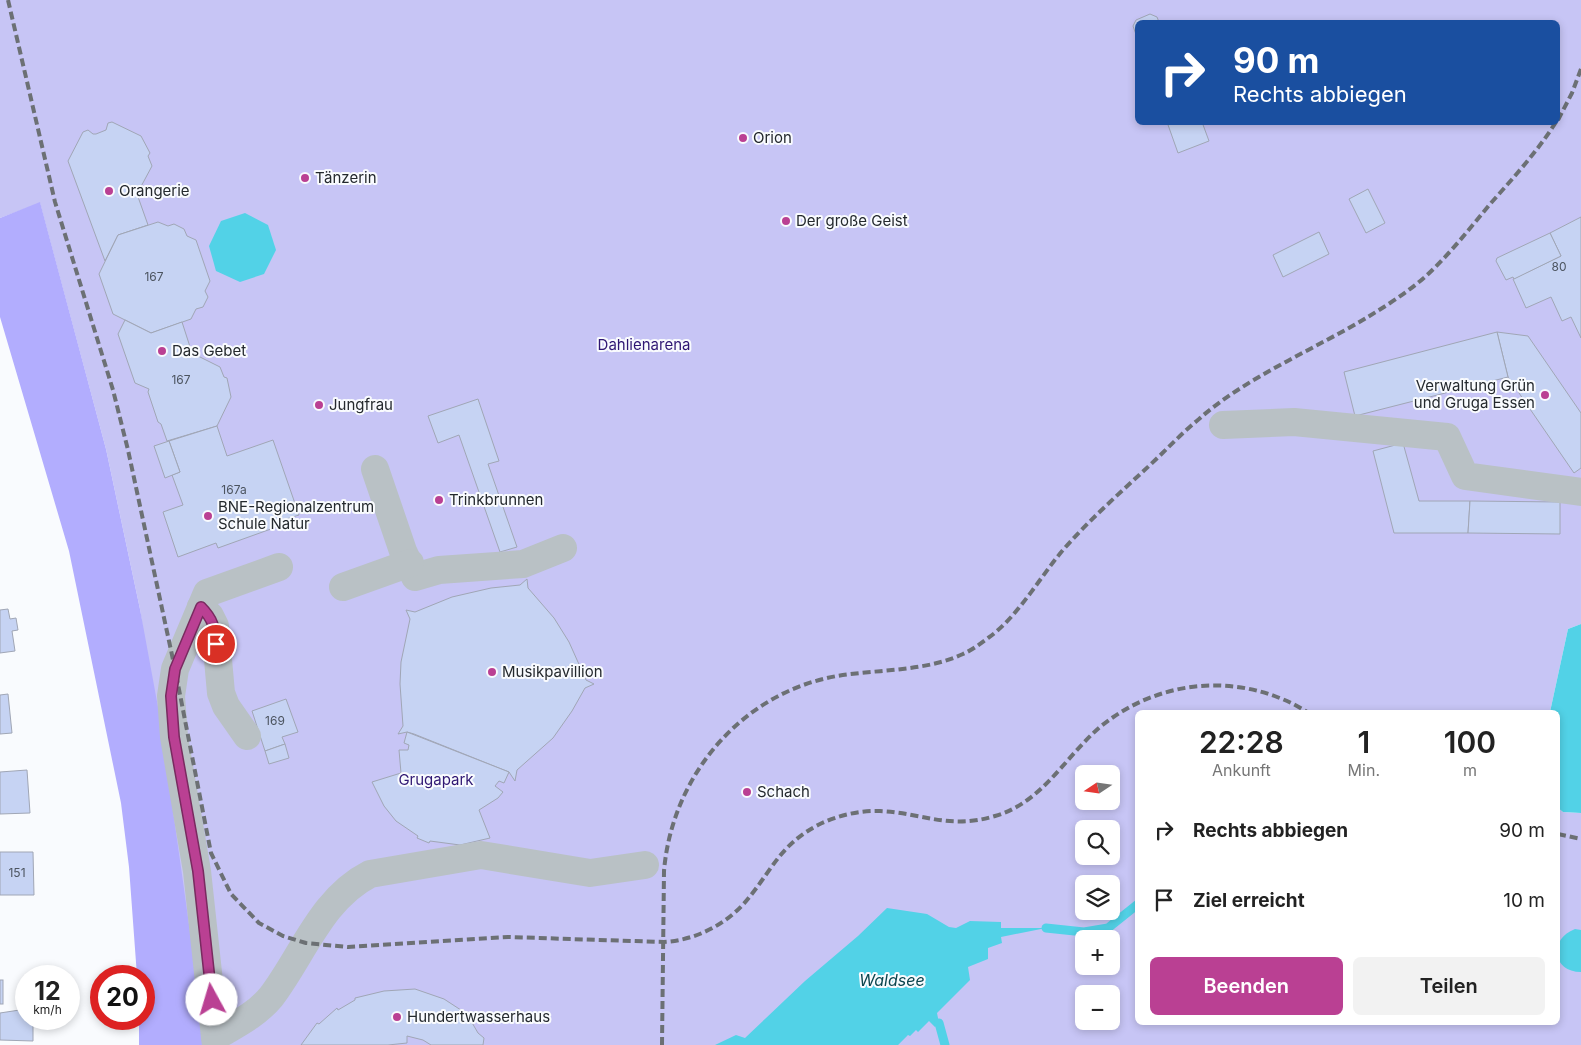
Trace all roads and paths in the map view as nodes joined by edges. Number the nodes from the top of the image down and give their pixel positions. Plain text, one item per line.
1 (1223, 425) dead end
2 (375, 469) dead end
3 (1581, 492) edge
4 (563, 548) dead end
5 (410, 563) junction
6 (279, 567) dead end
7 (343, 588) dead end
8 (201, 607) junction
9 (247, 736) dead end
10 (645, 865) dead end
11 (216, 1041) edge

1 - 3 lane
2 - 5 lane
4 - 5 lane
5 - 7 lane
6 - 8 lane
8 - 9 lane
8 - 11 lane
10 - 11 lane

